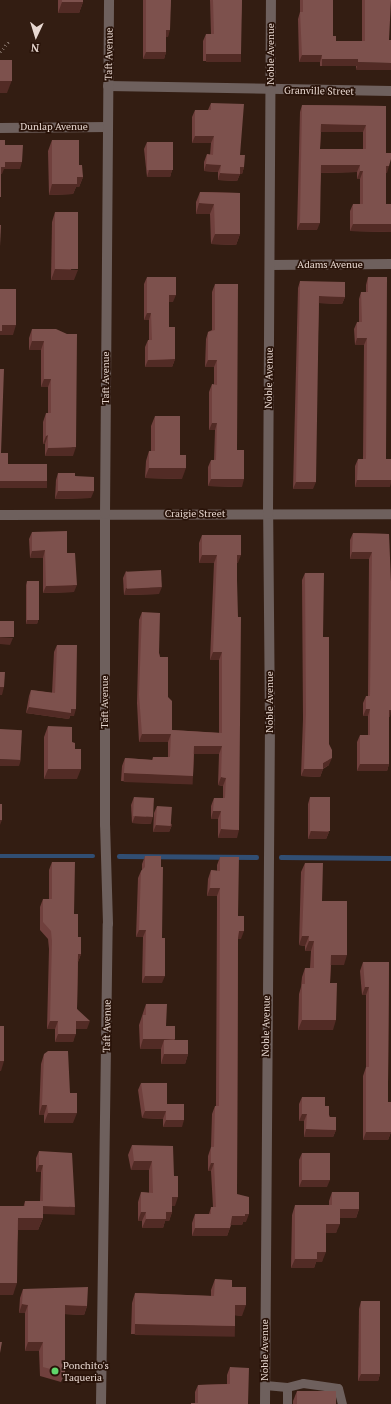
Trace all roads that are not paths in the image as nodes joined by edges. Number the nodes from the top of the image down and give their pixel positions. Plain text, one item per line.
1 (109, 0) edge
2 (271, 0) edge
3 (108, 86) junction
4 (271, 90) junction
5 (391, 91) edge
6 (108, 127) junction
7 (0, 128) edge
8 (391, 264) edge
9 (270, 265) junction
10 (105, 514) junction
11 (268, 514) junction
12 (391, 514) edge
13 (0, 515) edge
14 (265, 1385) junction
15 (287, 1387) junction
16 (100, 1404) edge
17 (265, 1404) edge
18 (287, 1404) edge
19 (342, 1404) edge

1 - 3 street, Taft Avenue
2 - 4 street, Noble Avenue
3 - 4 street, Granville Street
3 - 6 street, Taft Avenue
4 - 5 street, Granville Street
4 - 9 street, Noble Avenue
6 - 7 street, Dunlap Avenue
6 - 10 street, Taft Avenue
8 - 9 street, Adams Avenue
9 - 11 street, Noble Avenue
10 - 11 street, Craigie Street
10 - 13 street, Craigie Street
10 - 16 street, Taft Avenue
11 - 12 street, Craigie Street
11 - 14 street, Noble Avenue
14 - 15 lane
14 - 17 street, Noble Avenue
15 - 18 lane
15 - 19 lane

